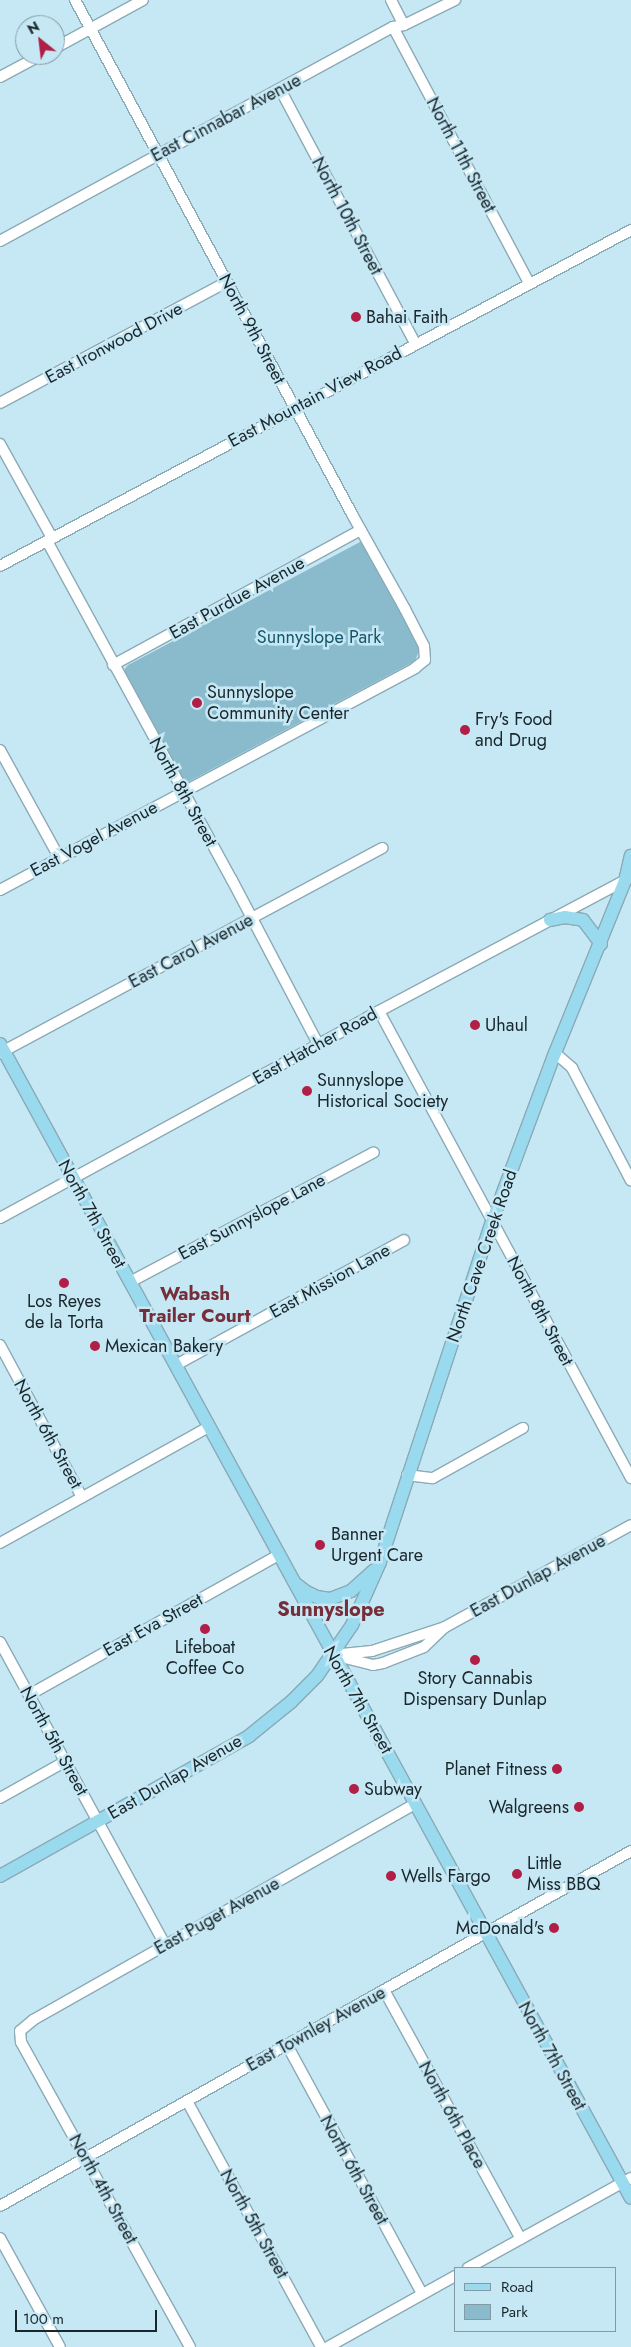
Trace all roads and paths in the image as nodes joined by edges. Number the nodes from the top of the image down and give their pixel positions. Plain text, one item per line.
1 (75, 0) edge
2 (143, 0) edge
3 (391, 0) edge
4 (455, 0) edge
5 (404, 25) junction
6 (393, 27) junction
7 (91, 28) junction
8 (65, 42) edge
9 (22, 65) edge
10 (0, 77) edge
11 (280, 89) junction
12 (159, 154) junction
13 (631, 230) edge
14 (0, 241) edge
15 (227, 282) junction
16 (529, 283) junction
17 (415, 344) junction
18 (0, 403) edge
19 (294, 408) junction
20 (0, 444) edge
21 (361, 530) junction
22 (50, 539) junction
23 (0, 566) edge
24 (425, 660) joint
25 (113, 664) junction
26 (0, 750) edge
27 (183, 792) junction
28 (382, 848) dead end
29 (631, 856) edge
30 (60, 858) junction
31 (629, 881) edge
32 (0, 890) edge
33 (252, 918) junction
34 (550, 920) junction
35 (601, 944) junction
36 (379, 1011) junction
37 (318, 1044) junction
38 (1, 1050) edge
39 (555, 1053) junction
40 (374, 1152) dead end
41 (72, 1178) junction
42 (631, 1181) edge
43 (0, 1218) edge
44 (492, 1222) junction
45 (404, 1240) dead end
46 (130, 1282) junction
47 (0, 1345) edge
48 (176, 1365) junction
49 (210, 1426) junction
50 (523, 1428) dead end
51 (407, 1475) junction
52 (631, 1478) edge
53 (82, 1497) junction
54 (631, 1524) edge
55 (0, 1543) edge
56 (278, 1554) junction
57 (380, 1562) junction
58 (291, 1579) junction
59 (0, 1642) edge
60 (332, 1655) junction
61 (29, 1695) junction
62 (66, 1761) junction
63 (0, 1798) edge
64 (416, 1802) junction
65 (99, 1821) junction
66 (631, 1851) edge
67 (0, 1876) edge
68 (485, 1934) junction
69 (166, 1945) junction
70 (384, 1990) junction
71 (20, 2030) joint
72 (287, 2045) junction
73 (187, 2101) junction
74 (86, 2158) junction
75 (627, 2180) edge
76 (631, 2198) edge
77 (0, 2206) edge
78 (0, 2238) edge
79 (521, 2239) junction
80 (470, 2267) edge
81 (454, 2277) edge
82 (422, 2294) junction
83 (60, 2347) edge
84 (190, 2347) edge
85 (321, 2347) edge
86 (328, 2347) edge

1 - 7 street, North 9th Street
2 - 7 street
3 - 5 street
4 - 5 street, East Cinnabar Avenue
5 - 6 street, East Cinnabar Avenue
6 - 11 street, East Cinnabar Avenue
6 - 16 street, North 11th Street
7 - 8 street
7 - 12 street, North 9th Street
9 - 10 street
11 - 12 street, East Cinnabar Avenue
11 - 17 street, North 10th Street
12 - 14 street, East Cinnabar Avenue
12 - 15 street, North 9th Street
13 - 16 street, East Mountain View Road
15 - 18 street, East Ironwood Drive
15 - 19 street, North 9th Street
16 - 17 street, East Mountain View Road
17 - 19 street, East Mountain View Road
19 - 21 street, North 9th Street
19 - 22 street, East Mountain View Road
20 - 22 street, North 8th Street
21 - 24 street, North 9th Street
21 - 25 street, East Purdue Avenue
22 - 23 street, East Mountain View Road
22 - 25 street, North 8th Street
24 - 27 street, East Vogel Avenue
25 - 27 street, North 8th Street
26 - 30 street
27 - 30 street, East Vogel Avenue
27 - 33 street, North 8th Street
28 - 33 street, East Carol Avenue
29 - 31 main road, North Cave Creek Road
30 - 32 street, East Vogel Avenue
31 - 34 street, East Hatcher Road
31 - 35 main road, North Cave Creek Road
33 - 37 street, North 8th Street
33 - 38 street, East Carol Avenue
34 - 35 main road
34 - 36 street, East Hatcher Road
35 - 39 main road, North Cave Creek Road
36 - 37 street, East Hatcher Road
36 - 44 street, North 8th Street
37 - 41 street, East Hatcher Road
38 - 41 main road, North 7th Street
39 - 42 street
39 - 44 main road, North Cave Creek Road
40 - 46 street, East Sunnyslope Lane
41 - 43 street, East Hatcher Road
41 - 46 main road, North 7th Street
44 - 51 main road, North Cave Creek Road
44 - 52 street, North 8th Street
45 - 48 street, East Mission Lane
46 - 48 main road, North 7th Street
47 - 53 street, North 6th Street
48 - 49 main road, North 7th Street
49 - 53 street
49 - 56 main road, North 7th Street
50 - 51 street
51 - 57 main road, North Cave Creek Road
53 - 55 street
54 - 60 street, East Dunlap Avenue
56 - 58 main road, North 7th Street
56 - 61 street, East Eva Street
57 - 58 main road
57 - 60 main road, North Cave Creek Road
58 - 60 main road, North 7th Street
59 - 61 street, North 5th Street
60 - 64 main road, North 7th Street
60 - 65 main road, East Dunlap Avenue
61 - 62 street, North 5th Street
62 - 63 street
62 - 65 street, North 5th Street
64 - 68 main road, North 7th Street
64 - 69 street, East Puget Avenue
65 - 67 main road, East Dunlap Avenue
65 - 69 street, North 5th Street
66 - 68 street, East Townley Avenue
68 - 70 street, East Townley Avenue
68 - 75 main road, North 7th Street
69 - 71 street, East Puget Avenue
70 - 72 street, East Townley Avenue
70 - 79 street, North 6th Place
71 - 74 street, North 4th Street
72 - 73 street, East Townley Avenue
72 - 82 street, North 6th Street
73 - 74 street, East Townley Avenue
73 - 85 street, North 5th Street
74 - 77 street, East Townley Avenue
74 - 84 street, North 4th Street
75 - 76 main road, North 7th Street
75 - 79 street
78 - 83 street
79 - 80 street
81 - 82 street
82 - 86 street

